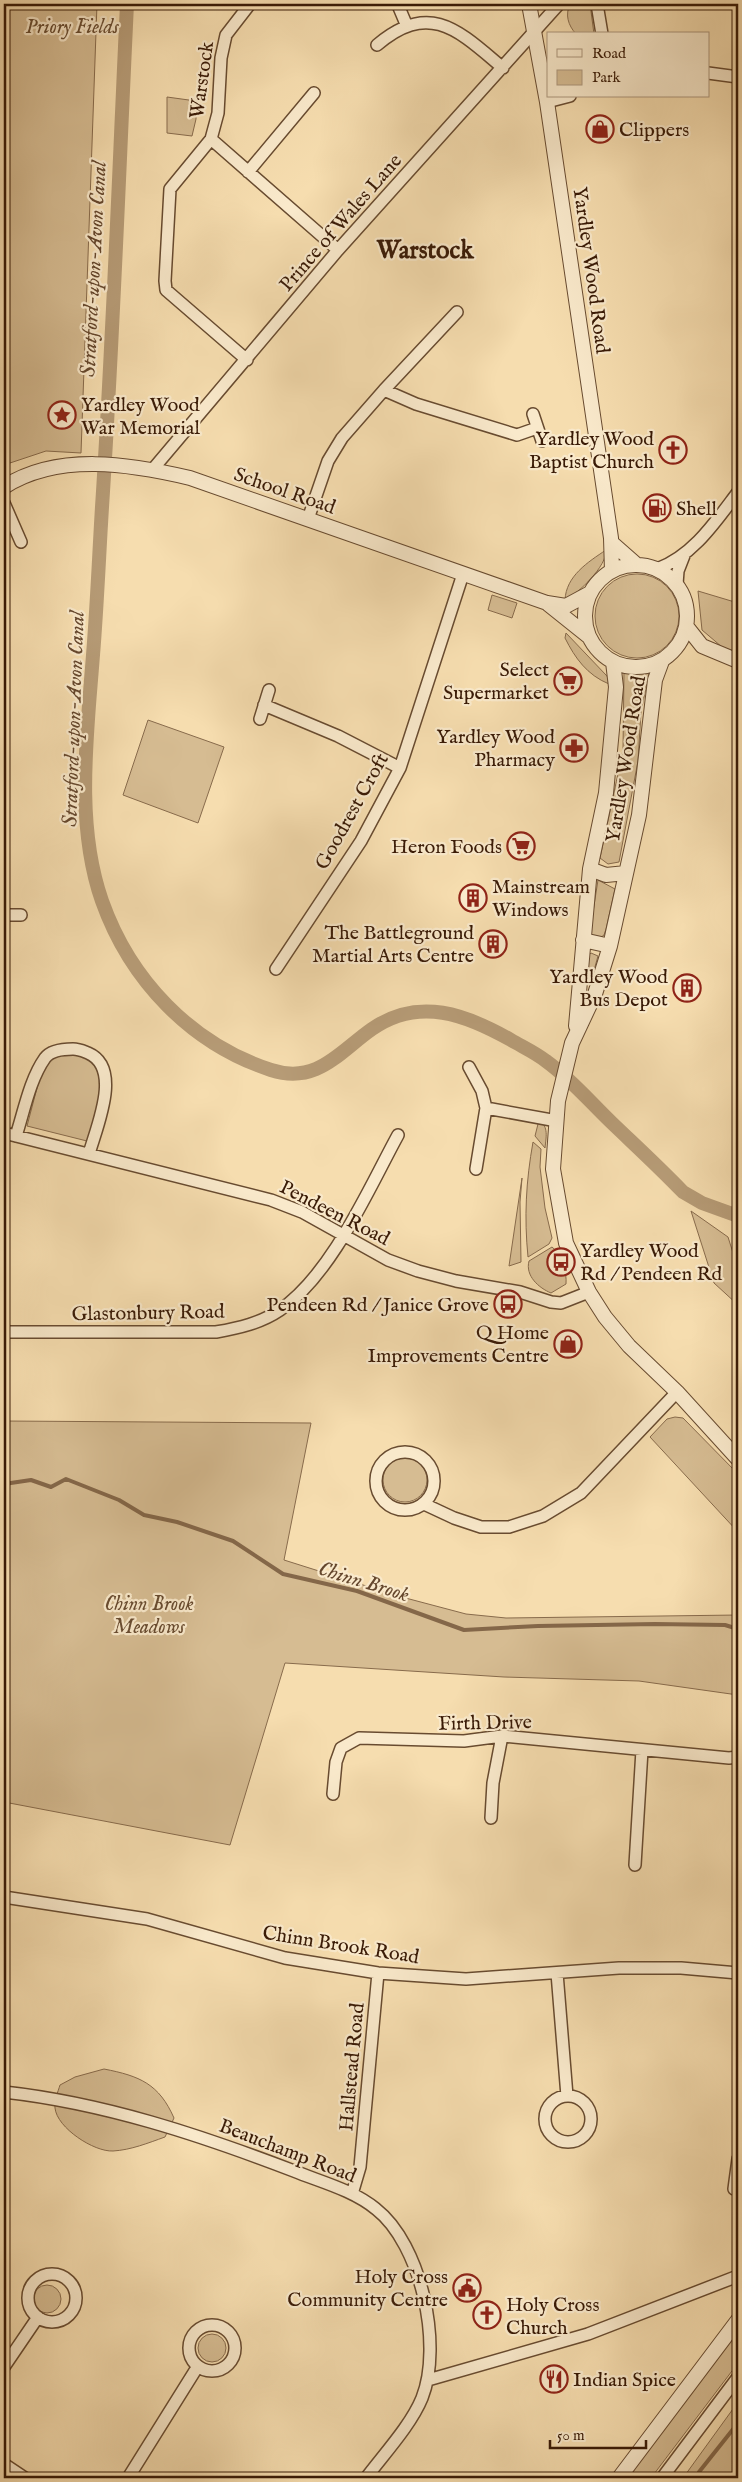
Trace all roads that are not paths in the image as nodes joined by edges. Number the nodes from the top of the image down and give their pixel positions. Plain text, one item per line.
1 (250, 4) edge
2 (529, 4) edge
3 (559, 4) edge
4 (597, 4) edge
5 (398, 5) edge
6 (406, 24) junction
7 (534, 29) junction
8 (602, 32) edge
9 (377, 45) dead end
10 (542, 46) edge
11 (503, 68) junction
12 (710, 73) edge
13 (738, 77) edge
14 (314, 93) dead end
15 (562, 98) edge
16 (547, 102) junction
17 (211, 139) junction
18 (248, 172) junction
19 (338, 250) junction
20 (457, 312) dead end
21 (247, 360) junction
22 (384, 390) junction
23 (533, 414) dead end
24 (537, 428) junction
25 (542, 441) dead end
26 (153, 469) junction
27 (4, 487) edge
28 (738, 492) edge
29 (4, 503) edge
30 (308, 519) junction
31 (20, 542) dead end
32 (612, 543) junction
33 (685, 553) junction
34 (636, 565) junction
35 (657, 569) junction
36 (612, 571) junction
37 (463, 574) junction
38 (677, 584) junction
39 (590, 594) junction
40 (547, 603) junction
41 (687, 627) junction
42 (588, 636) junction
43 (702, 646) junction
44 (676, 649) junction
45 (662, 661) junction
46 (738, 661) edge
47 (613, 662) junction
48 (269, 690) dead end
49 (264, 705) junction
50 (260, 719) dead end
51 (400, 768) junction
52 (590, 869) junction
53 (626, 873) junction
54 (4, 915) edge
55 (21, 916) dead end
56 (583, 940) junction
57 (610, 946) junction
58 (276, 970) dead end
59 (573, 1039) junction
60 (469, 1067) dead end
61 (486, 1108) junction
62 (557, 1121) junction
63 (4, 1134) edge
64 (398, 1135) dead end
65 (16, 1136) junction
66 (89, 1154) junction
67 (476, 1170) dead end
68 (343, 1234) junction
69 (589, 1292) junction
70 (4, 1332) edge
71 (677, 1392) junction
72 (738, 1458) edge
73 (424, 1504) junction
74 (502, 1736) junction
75 (642, 1750) junction
76 (738, 1757) edge
77 (333, 1794) dead end
78 (490, 1818) dead end
79 (635, 1865) dead end
80 (4, 1897) edge
81 (378, 1973) junction
82 (738, 1973) edge
83 (557, 1974) junction
84 (4, 2092) edge
85 (567, 2096) junction
86 (738, 2159) edge
87 (734, 2189) dead end
88 (352, 2194) junction
89 (738, 2276) edge
90 (38, 2317) junction
91 (738, 2320) edge
92 (198, 2366) junction
93 (4, 2367) edge
94 (738, 2377) edge
95 (428, 2380) junction
96 (4, 2464) edge
97 (25, 2478) edge
98 (128, 2478) edge
99 (366, 2478) edge
100 (619, 2478) edge
101 (662, 2478) edge

1 - 17 street, Warstock
2 - 7 street, Yardley Wood Road
3 - 7 street, Prince of Wales Lane
4 - 8 street
5 - 6 street
6 - 9 street
6 - 11 street
7 - 10 street, Yardley Wood Road
7 - 11 street, Prince of Wales Lane
10 - 16 street, Yardley Wood Road
11 - 19 street, Prince of Wales Lane
12 - 13 street
14 - 18 street
15 - 16 street
16 - 32 street, Yardley Wood Road
17 - 18 street
17 - 21 street
18 - 19 street
19 - 21 street, Prince of Wales Lane
20 - 22 street
21 - 26 street, Prince of Wales Lane
22 - 24 street
22 - 30 street
23 - 24 street
24 - 25 street
26 - 27 street, School Road
26 - 30 street, School Road
28 - 33 street
29 - 31 street
30 - 37 street, School Road
32 - 34 street
32 - 36 street, Yardley Wood Road
33 - 35 street
33 - 38 street
34 - 35 street
34 - 36 street
35 - 38 street
36 - 39 street
37 - 40 street, School Road
37 - 51 street, Goodrest Croft
38 - 41 street
39 - 40 street, School Road
39 - 42 street
40 - 42 street, School Road
41 - 43 street
41 - 44 street
42 - 47 street
43 - 44 street
43 - 46 street
44 - 45 street
45 - 47 street
45 - 53 street, Yardley Wood Road
47 - 52 street, Yardley Wood Road
48 - 49 street
49 - 50 street
49 - 51 street
51 - 58 street, Goodrest Croft
52 - 53 street
52 - 56 street, Yardley Wood Road
53 - 57 street, Yardley Wood Road
54 - 55 street
56 - 57 street
56 - 59 street, Yardley Wood Road
57 - 59 street, Yardley Wood Road
59 - 62 street, Yardley Wood Road
60 - 61 street
61 - 62 street
61 - 67 street
62 - 69 street, Yardley Wood Road
63 - 65 street, Pendeen Road
64 - 68 street, Glastonbury Road
65 - 66 street, Pendeen Road
65 - 66 street
66 - 68 street, Pendeen Road
68 - 69 street, Pendeen Road
68 - 70 street, Glastonbury Road
69 - 71 street, Yardley Wood Road
71 - 72 street, Yardley Wood Road
71 - 73 street
73 - 73 street
74 - 75 street, Firth Drive
74 - 77 street, Firth Drive
74 - 78 street
75 - 76 street, Firth Drive
75 - 79 street
80 - 81 street, Chinn Brook Road
81 - 83 street, Chinn Brook Road
81 - 88 street, Hallstead Road
82 - 83 street, Chinn Brook Road
83 - 85 street
84 - 88 street, Beauchamp Road
85 - 85 street
86 - 87 street
88 - 95 street, Beauchamp Road
89 - 95 street
90 - 90 street
90 - 93 street
91 - 100 street
92 - 92 street
92 - 98 street
94 - 101 street
95 - 99 street, Beauchamp Road
96 - 97 street

